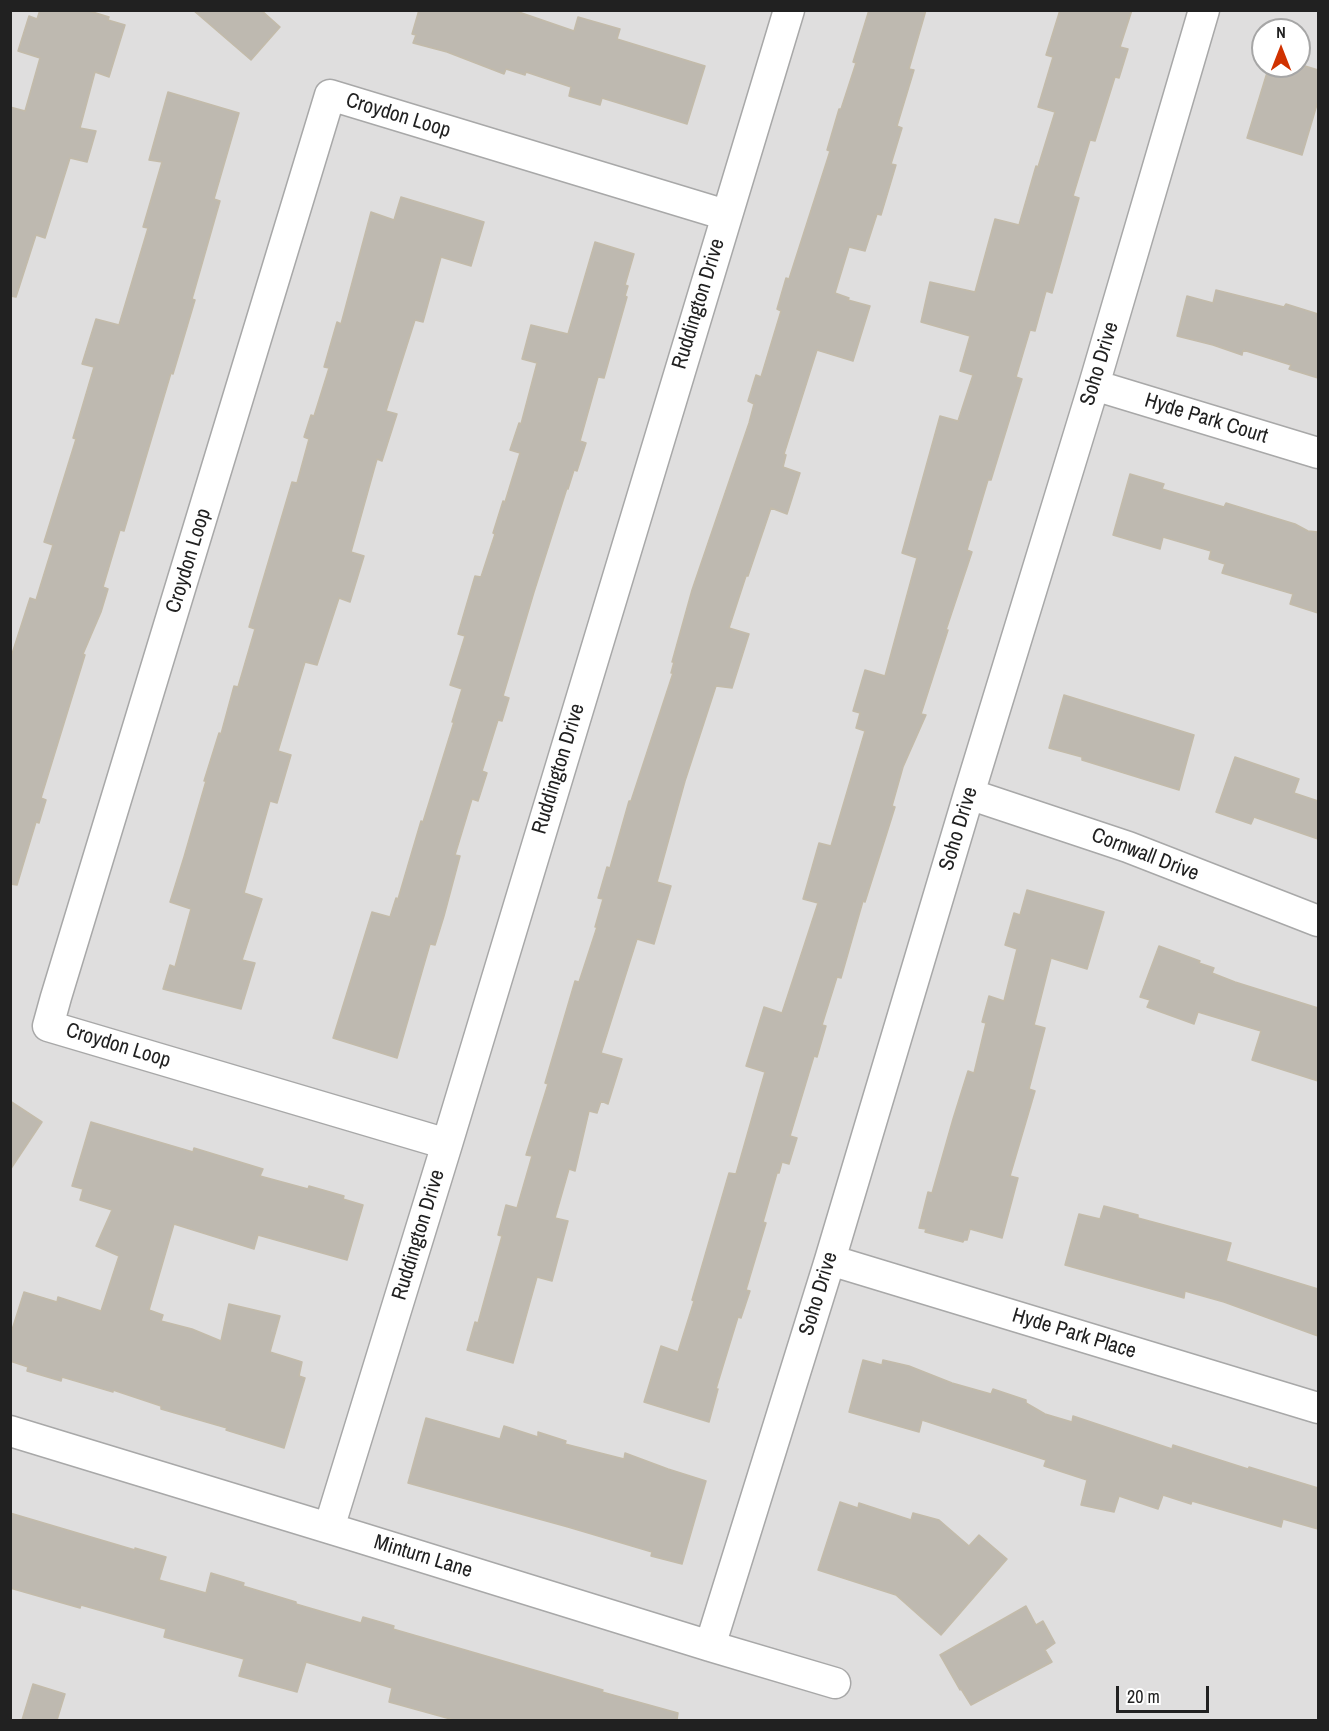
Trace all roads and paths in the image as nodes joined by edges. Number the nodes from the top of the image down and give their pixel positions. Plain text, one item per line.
1 (789, 10) edge
2 (1204, 10) edge
3 (726, 215) junction
4 (1094, 385) junction
5 (1318, 453) edge
6 (969, 794) junction
7 (1318, 921) edge
8 (447, 1144) junction
9 (830, 1260) junction
10 (1318, 1408) edge
11 (10, 1431) edge
12 (329, 1528) junction
13 (710, 1646) junction
14 (836, 1683) dead end

1 - 3 street, Ruddington Drive
2 - 4 street, Soho Drive
3 - 8 street, Ruddington Drive
3 - 8 street, Croydon Loop
4 - 5 street, Hyde Park Court
4 - 6 street, Soho Drive
6 - 7 street, Cornwall Drive
6 - 9 street, Soho Drive
8 - 12 street, Ruddington Drive
9 - 10 street, Hyde Park Place
9 - 13 street, Soho Drive
11 - 12 street, Minturn Lane
12 - 13 street, Minturn Lane
13 - 14 street, Minturn Lane

